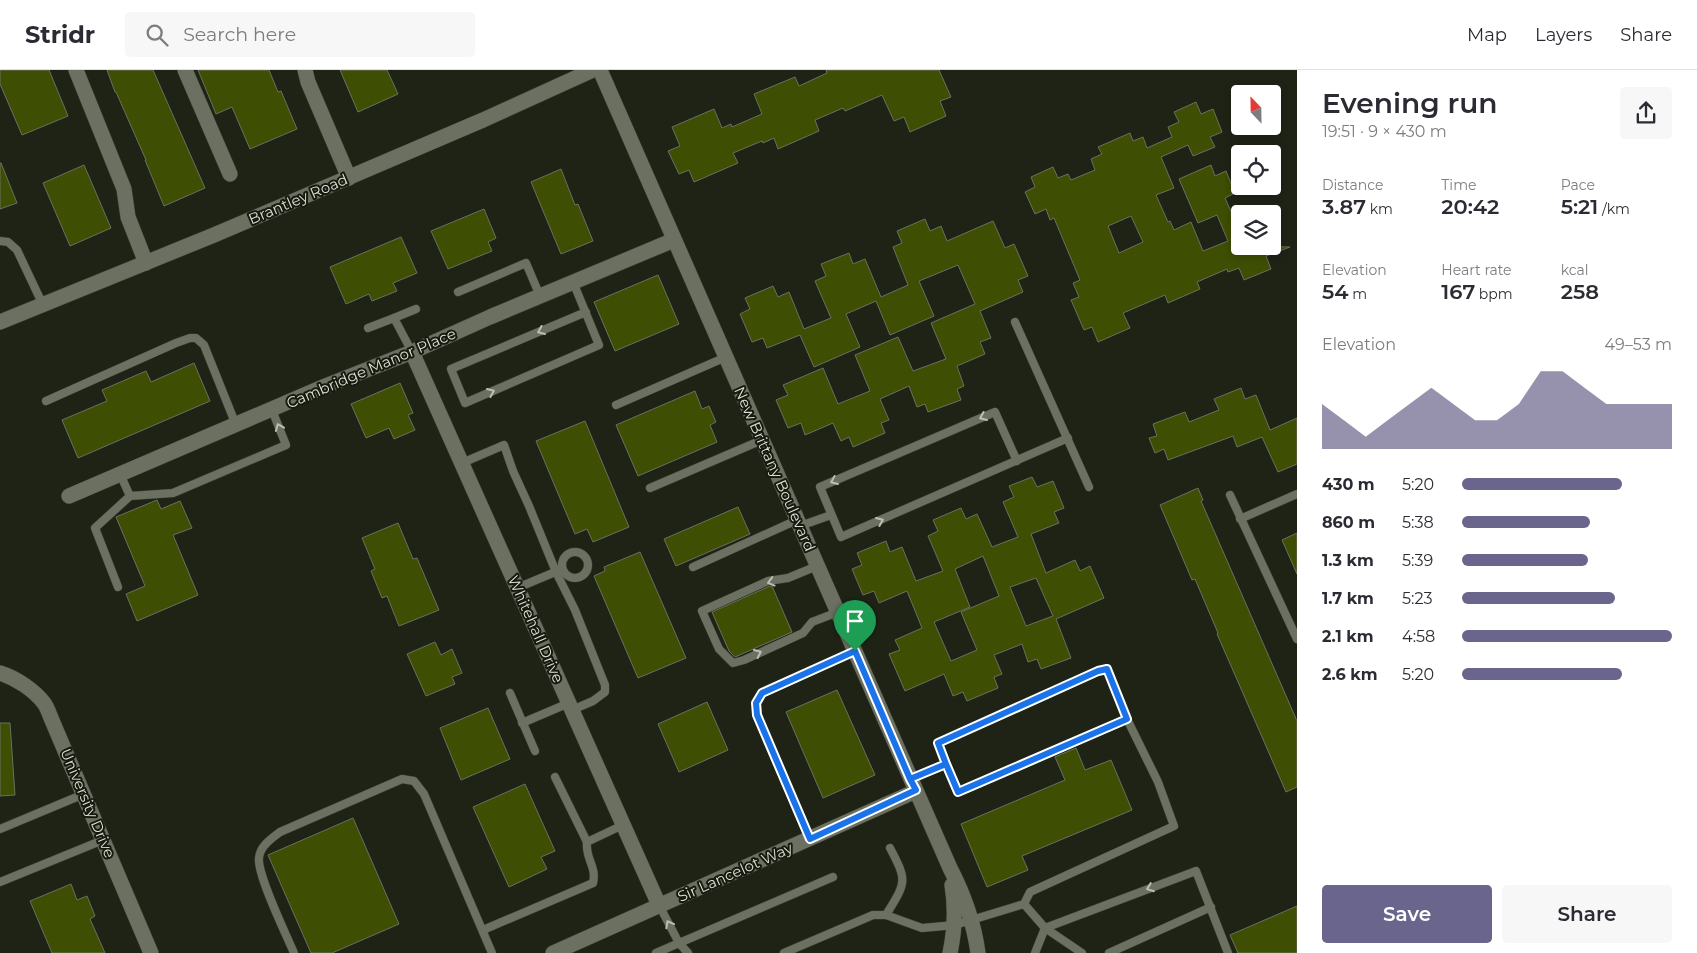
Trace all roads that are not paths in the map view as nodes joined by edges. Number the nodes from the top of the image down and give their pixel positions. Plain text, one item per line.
1 (76, 70) edge
2 (185, 70) edge
3 (305, 70) edge
4 (593, 70) edge
5 (600, 70) edge
6 (230, 174) dead end
7 (349, 178) junction
8 (674, 240) junction
9 (0, 241) edge
10 (146, 263) junction
11 (573, 282) junction
12 (458, 292) dead end
13 (540, 296) junction
14 (43, 305) junction
15 (416, 309) dead end
16 (586, 312) junction
17 (394, 318) junction
18 (0, 322) edge
19 (1015, 322) dead end
20 (368, 328) dead end
21 (412, 352) junction
22 (726, 357) junction
23 (46, 401) dead end
24 (616, 405) dead end
25 (272, 410) junction
26 (236, 425) junction
27 (1068, 438) junction
28 (762, 440) junction
29 (1017, 461) junction
30 (462, 463) junction
31 (120, 474) junction
32 (1089, 487) dead end
33 (650, 488) dead end
34 (1297, 494) edge
35 (1230, 495) dead end
36 (69, 496) dead end
37 (130, 496) junction
38 (831, 515) junction
39 (1240, 519) junction
40 (799, 523) junction
41 (817, 566) junction
42 (693, 567) dead end
43 (559, 571) junction
44 (118, 587) dead end
45 (518, 588) junction
46 (838, 612) junction
47 (1297, 639) edge
48 (855, 651) junction
49 (0, 674) edge
50 (510, 692) dead end
51 (570, 706) junction
52 (1127, 719) junction
53 (522, 723) junction
54 (534, 751) dead end
55 (946, 764) junction
56 (555, 777) dead end
57 (913, 785) junction
58 (84, 794) junction
59 (623, 825) junction
60 (0, 829) edge
61 (810, 839) junction
62 (103, 840) junction
63 (587, 842) junction
64 (890, 848) dead end
65 (950, 868) junction
66 (833, 877) dead end
67 (0, 882) edge
68 (1024, 904) junction
69 (660, 905) junction
70 (1211, 907) junction
71 (886, 915) junction
72 (972, 921) junction
73 (955, 925) junction
74 (1044, 928) junction
75 (483, 930) junction
76 (680, 943) junction
77 (799, 950) edge
78 (151, 953) edge
79 (294, 953) edge
80 (492, 953) edge
81 (553, 953) edge
82 (656, 953) edge
83 (688, 953) edge
84 (784, 953) edge
85 (950, 953) edge
86 (978, 953) edge
87 (1035, 953) edge
88 (1082, 953) edge
89 (1109, 953) edge
90 (1228, 953) edge

1 - 10 street
2 - 6 street
3 - 7 street
4 - 7 street, Brantley Road
5 - 8 street, New Brittany Boulevard
7 - 10 street, Brantley Road
8 - 11 street, Cambridge Manor Place
8 - 22 street, New Brittany Boulevard
9 - 14 lane
10 - 14 street, Brantley Road
11 - 13 street, Cambridge Manor Place
11 - 16 lane
12 - 13 lane
13 - 21 street, Cambridge Manor Place
14 - 18 street, Brantley Road
15 - 17 lane
16 -> 16 lane
17 - 20 lane
17 - 21 lane
19 - 27 lane
21 - 25 street, Cambridge Manor Place
21 - 30 street, Whitehall Drive
22 - 24 lane
22 - 28 street, New Brittany Boulevard
23 - 26 lane
25 - 26 street, Cambridge Manor Place
37 -> 25 lane
26 - 31 street, Cambridge Manor Place
27 - 29 lane
27 - 32 lane
28 - 33 lane
28 - 40 street, New Brittany Boulevard
38 -> 29 lane
29 -> 38 lane
30 - 43 lane
30 - 45 street, Whitehall Drive
31 - 36 street, Cambridge Manor Place
31 - 37 lane
34 - 39 lane
35 - 39 lane
37 - 44 lane
38 - 40 lane
39 - 47 lane
40 - 41 street, New Brittany Boulevard
40 - 42 lane
41 - 46 street, New Brittany Boulevard
41 -> 46 lane
43 - 45 lane
43 - 51 lane
45 - 51 street, Whitehall Drive
46 - 48 street, New Brittany Boulevard
48 - 57 street, New Brittany Boulevard
48 - 61 lane
49 - 58 street, University Drive
50 - 53 lane
51 - 53 lane
51 - 59 street, Whitehall Drive
52 - 55 lane
52 - 55 lane
52 - 68 lane
53 - 54 lane
55 - 57 lane
56 - 63 lane
57 - 61 street, Sir Lancelot Way
57 - 65 street, New Brittany Boulevard
58 - 60 lane
58 - 62 street, University Drive
59 - 63 lane
59 - 69 street, Whitehall Drive
61 - 69 street, Sir Lancelot Way
62 - 67 lane
62 - 78 street, University Drive
63 - 75 lane
64 - 71 lane
65 - 72 street, New Brittany Boulevard
65 - 73 street, New Brittany Boulevard
66 - 76 lane
68 - 72 lane
68 - 74 lane
76 -> 69 lane
69 - 81 street, Sir Lancelot Way
70 -> 74 lane
70 - 89 lane
70 - 90 lane
71 - 73 lane
71 - 77 lane
72 - 73 lane
72 - 86 street, New Brittany Boulevard
73 - 85 street, New Brittany Boulevard
74 - 87 lane
74 - 88 lane
75 - 79 lane
75 - 80 lane
76 - 82 lane
76 - 83 lane
77 - 84 lane

